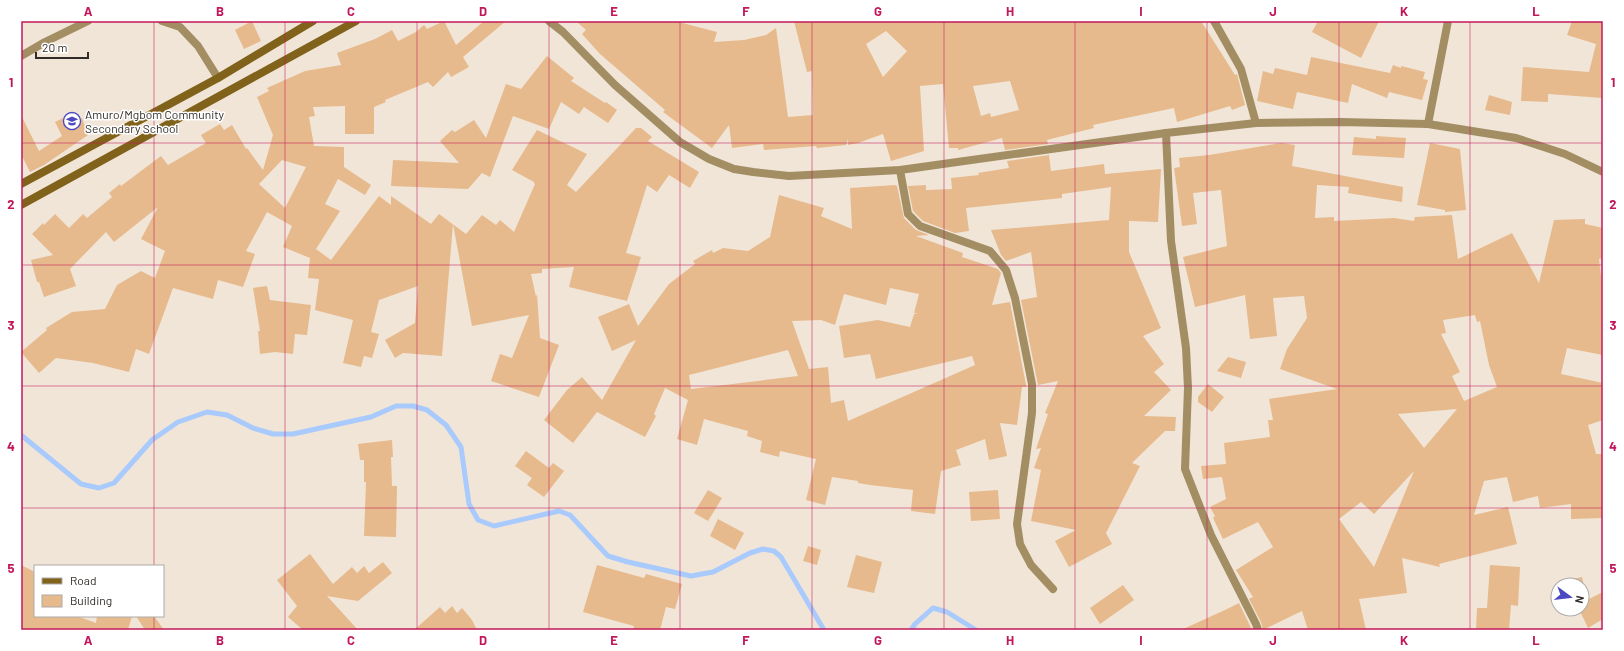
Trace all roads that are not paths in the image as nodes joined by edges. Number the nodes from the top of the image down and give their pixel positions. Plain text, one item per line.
1 (88, 21) edge
2 (162, 21) edge
3 (314, 21) edge
4 (356, 21) edge
5 (549, 21) edge
6 (560, 21) edge
7 (1214, 21) edge
8 (1448, 21) edge
9 (563, 32) junction
10 (21, 56) edge
11 (218, 78) junction
12 (1256, 123) junction
13 (1428, 124) junction
14 (1166, 133) junction
15 (900, 170) junction
16 (1603, 172) edge
17 (21, 184) edge
18 (21, 205) edge
19 (1053, 589) dead end
20 (1258, 630) edge

1 - 10 street
2 - 11 street
3 - 11 main road
4 - 18 main road
5 - 9 street
6 - 9 street
7 - 12 street
8 - 13 street
9 - 15 street
11 - 17 main road
12 - 13 street
12 - 14 street
13 - 16 street
14 - 15 street
14 - 20 street
15 - 19 street

